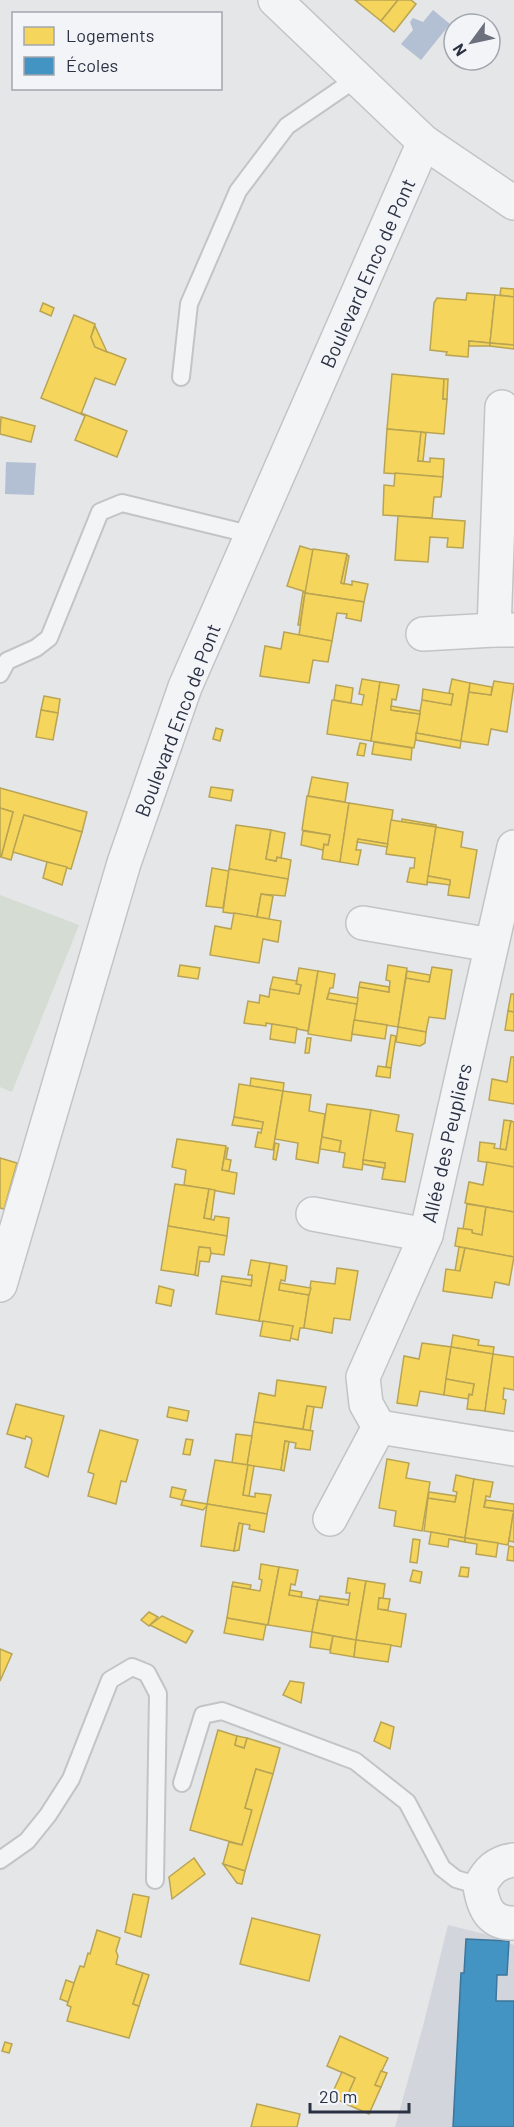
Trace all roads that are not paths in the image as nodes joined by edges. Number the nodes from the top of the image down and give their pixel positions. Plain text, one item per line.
1 (275, 0) edge
2 (357, 78) junction
3 (424, 142) junction
4 (514, 203) edge
5 (181, 377) dead end
6 (502, 407) dead end
7 (253, 535) junction
8 (504, 630) edge
9 (423, 634) dead end
10 (0, 674) edge
11 (514, 847) edge
12 (363, 923) dead end
13 (491, 945) junction
14 (313, 1214) dead end
15 (426, 1235) junction
16 (0, 1285) edge
17 (379, 1427) junction
18 (514, 1449) edge
19 (330, 1519) dead end
20 (182, 1783) dead end
21 (0, 1860) edge
22 (514, 1860) edge
23 (155, 1880) dead end
24 (480, 1886) junction
25 (514, 1923) edge

1 - 2 street
2 - 3 street
2 - 5 lane
3 - 4 street
3 - 7 street, Boulevard Enco de Pont
6 - 8 street
7 - 10 lane
7 - 16 street, Boulevard Enco de Pont
8 - 9 street
11 - 13 street, Allée des Peupliers
12 - 13 street
13 - 15 street, Allée des Peupliers
14 - 15 street
15 - 17 street, Allée des Peupliers
17 - 18 street
17 - 19 street
20 - 24 lane
21 - 23 lane
22 - 24 street
24 - 25 street

